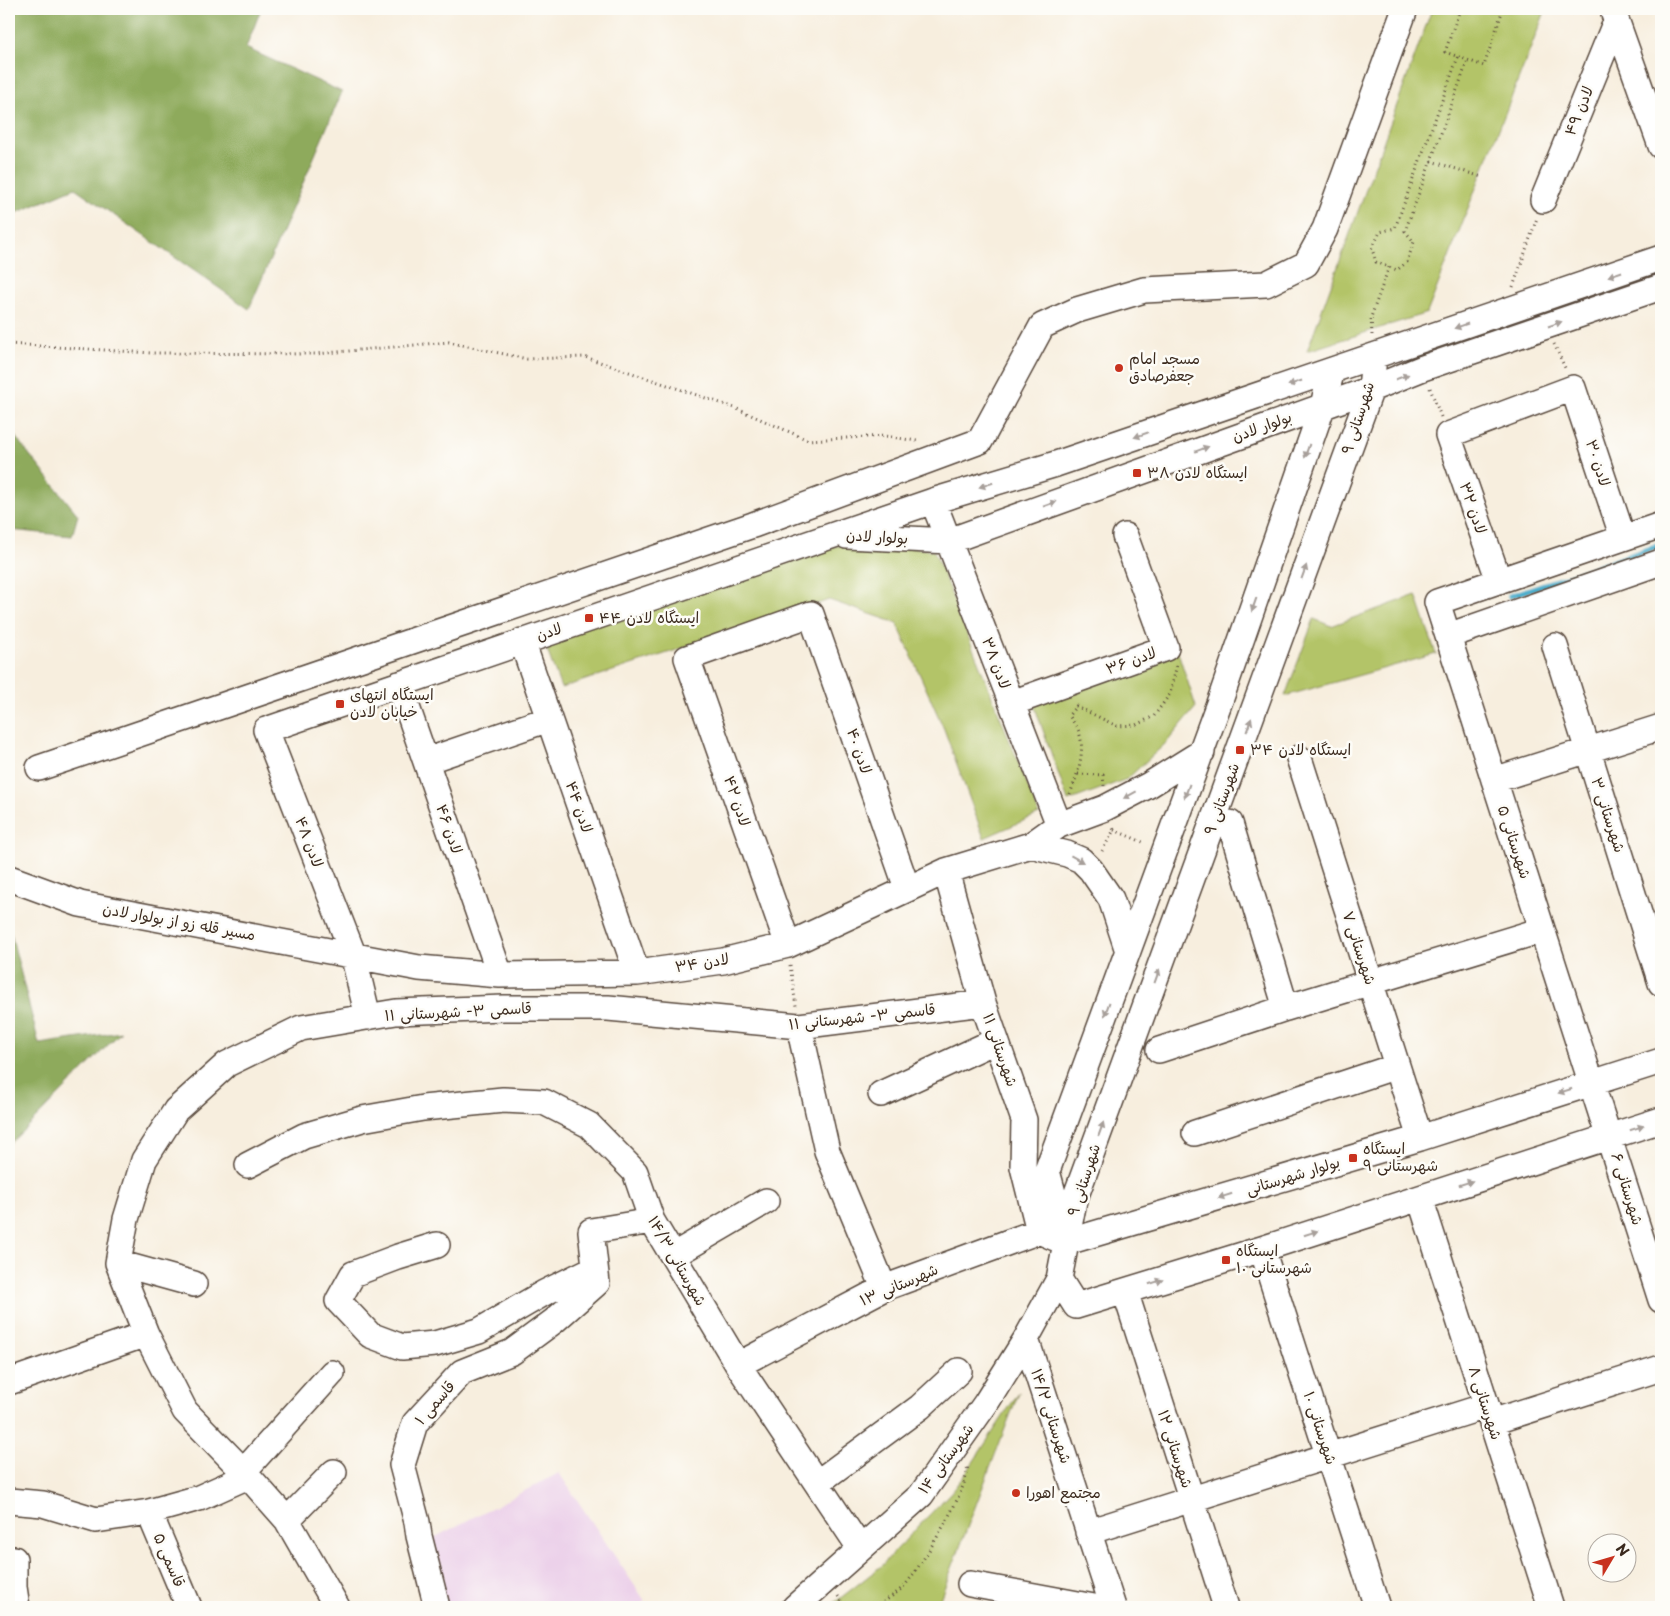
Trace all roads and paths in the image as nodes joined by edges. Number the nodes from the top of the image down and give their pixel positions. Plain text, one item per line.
1 (1405, 9) edge
2 (1460, 9) edge
3 (1503, 9) edge
4 (1614, 15) edge
5 (1458, 57) junction
6 (1468, 60) junction
7 (1661, 146) edge
8 (1431, 161) junction
9 (1482, 177) dead end
10 (1543, 200) joint
11 (1661, 258) edge
12 (1389, 267) junction
13 (1661, 287) edge
14 (1504, 312) junction
15 (1548, 327) junction
16 (9, 344) edge
17 (1374, 356) junction
18 (1423, 368) junction
19 (1332, 370) junction
20 (1573, 388) junction
21 (1370, 389) junction
22 (1323, 405) junction
23 (1448, 435) junction
24 (919, 441) dead end
25 (934, 501) junction
26 (1661, 525) edge
27 (832, 535) junction
28 (1125, 536) dead end
29 (1623, 538) junction
30 (948, 541) junction
31 (1661, 562) edge
32 (1499, 581) junction
33 (1448, 636) junction
34 (522, 642) junction
35 (1555, 646) dead end
36 (1166, 648) junction
37 (687, 658) joint
38 (399, 684) junction
39 (1012, 703) junction
40 (549, 719) junction
41 (1661, 727) edge
42 (266, 730) joint
43 (1588, 751) junction
44 (1202, 752) junction
45 (1298, 758) dead end
46 (426, 761) junction
47 (39, 768) dead end
48 (1494, 780) junction
49 (1230, 823) dead end
50 (1059, 825) junction
51 (1031, 845) junction
52 (946, 871) junction
53 (9, 878) edge
54 (908, 888) junction
55 (1542, 930) junction
56 (788, 944) junction
57 (1128, 951) junction
58 (353, 954) junction
59 (637, 973) junction
60 (500, 975) junction
61 (1370, 983) junction
62 (1661, 983) edge
63 (983, 1003) junction
64 (1286, 1008) junction
65 (368, 1017) junction
66 (799, 1026) junction
67 (995, 1041) junction
68 (1159, 1050) dead end
69 (1661, 1061) edge
70 (1397, 1066) junction
71 (1591, 1083) junction
72 (881, 1094) dead end
73 (1661, 1120) edge
74 (1195, 1133) dead end
75 (1610, 1136) junction
76 (1420, 1138) junction
77 (248, 1164) dead end
78 (1420, 1198) junction
79 (766, 1202) dead end
80 (652, 1221) junction
81 (1039, 1231) junction
82 (1067, 1242) junction
83 (437, 1245) dead end
84 (1262, 1249) junction
85 (674, 1255) junction
86 (118, 1263) junction
87 (595, 1268) junction
88 (1059, 1279) junction
89 (194, 1284) dead end
90 (884, 1288) junction
91 (1125, 1291) junction
92 (1661, 1300) edge
93 (146, 1334) junction
94 (1026, 1339) junction
95 (738, 1365) junction
96 (1661, 1368) edge
97 (959, 1371) dead end
98 (332, 1373) dead end
99 (9, 1382) edge
100 (1489, 1414) junction
101 (960, 1440) junction
102 (1328, 1456) junction
103 (334, 1472) dead end
104 (246, 1474) junction
105 (817, 1483) junction
106 (1191, 1500) junction
107 (9, 1501) edge
108 (149, 1512) junction
109 (287, 1520) junction
110 (1088, 1532) junction
111 (860, 1548) junction
112 (14, 1559) dead end
113 (970, 1584) dead end
114 (17, 1607) edge
115 (189, 1607) edge
116 (336, 1607) edge
117 (437, 1607) edge
118 (795, 1607) edge
119 (875, 1607) edge
120 (1094, 1607) edge
121 (1113, 1607) edge
122 (1226, 1607) edge
123 (1377, 1607) edge
124 (1551, 1607) edge

1 - 47 street
2 - 5 path
3 - 6 path
4 - 7 street
4 - 10 street, لادن ۴۹
5 - 6 path
5 - 12 path
6 - 8 path
8 - 9 path
8 - 12 path
10 - 14 path
11 -> 14 street, بولوار لادن
12 - 17 path
15 -> 13 street, بولوار لادن
14 -> 17 street, بولوار لادن
15 - 18 street, بولوار لادن
15 - 20 path
16 - 24 path
17 - 19 street, بولوار لادن
17 - 21 street, شهرستانی ۹
21 -> 18 street, بولوار لادن
18 - 23 path
19 - 22 street
19 -> 25 street, بولوار لادن
20 - 23 street
20 - 29 street, لادن ۳۰
21 - 22 street, بولوار لادن
82 -> 21 street, شهرستانی ۹
30 -> 22 street, بولوار لادن
22 -> 44 street
23 - 32 street, لادن ۳۲
25 - 27 street, بولوار لادن
25 - 30 street, لادن ۳۸
26 - 29 street
27 - 30 street, بولوار لادن
27 - 34 street, لادن
28 - 36 street, لادن ۳۶
29 - 32 street
30 - 39 street, لادن ۳۸
31 - 33 street
32 - 33 street, شهرستانی ۵
33 - 48 street, شهرستانی ۵
34 - 38 street, لادن
34 - 40 street, لادن ۴۴
35 - 43 street, شهرستانی ۳
36 - 39 street, لادن ۳۶
36 - 50 path
37 - 54 street, لادن ۴۰
37 - 56 street, لادن ۴۲
38 - 42 street, لادن
38 - 46 street, لادن ۴۶
39 - 50 street, لادن ۳۸
40 - 46 street
40 - 59 street, لادن ۴۴
41 - 43 street
42 - 58 street, لادن ۴۸
43 - 48 street
43 - 62 street, شهرستانی ۳
44 -> 50 street
44 -> 57 street
45 - 61 street, شهرستانی ۷
46 - 60 street, لادن ۴۶
48 - 55 street, شهرستانی ۵
49 - 64 street
50 - 51 street
51 - 52 street, لادن ۳۴
51 -> 57 street
52 - 54 street, لادن ۳۴
52 - 63 street, شهرستانی ۱۱
53 - 58 street, مسیر قله زو از بولوار لادن
54 - 56 street, لادن ۳۴
55 - 61 street
55 - 71 street, شهرستانی ۵
56 - 59 street, لادن ۳۴
56 - 66 path
57 -> 82 street
58 - 60 street, لادن ۳۴
58 - 65 street, لادن ۴۸
59 - 60 street, لادن ۳۴
61 - 64 street
61 - 70 street, شهرستانی ۷
63 - 66 street, قاسمی ۳- شهرستانی ۱۱
63 - 67 street, شهرستانی ۱۱
64 - 68 street
65 - 66 street, قاسمی ۳- شهرستانی ۱۱
65 - 86 street, قاسمی ۳- شهرستانی ۱۱
66 - 90 street
67 - 72 street
67 - 81 street, شهرستانی ۱۱
69 - 71 street, بولوار شهرستانی
70 - 74 street
70 - 76 street, شهرستانی ۷
71 - 75 street, شهرستانی ۶
71 -> 76 street, بولوار شهرستانی
75 -> 73 street
78 -> 75 street
75 - 92 street, شهرستانی ۶
76 -> 82 street, بولوار شهرستانی
77 - 80 street, شهرستانی ۱۴/۳
84 -> 78 street
78 - 100 street, شهرستانی ۸
79 - 85 street
80 - 85 street, شهرستانی ۱۴/۳
80 - 87 street
81 - 82 street
81 - 90 street, شهرستانی ۱۳
82 - 88 street, شهرستانی ۹
83 - 87 street
91 -> 84 street
84 - 102 street, شهرستانی ۱۰
85 - 95 street, شهرستانی ۱۴/۳
86 - 89 street
86 - 93 street
87 - 117 street, قاسمی ۱
88 - 91 street
88 - 94 street, شهرستانی ۱۴
90 - 95 street, شهرستانی ۱۳
91 - 106 street, شهرستانی ۱۲
93 - 99 street
93 - 104 street
94 - 101 street, شهرستانی ۱۴
94 - 110 street, شهرستانی ۱۴/۲
95 - 105 street, شهرستانی ۱۴/۳
96 - 100 street
97 - 105 street
98 - 104 street
100 - 102 street
100 - 124 street, شهرستانی ۸
101 - 111 street, شهرستانی ۱۴
101 - 119 path
102 - 106 street
102 - 123 street, شهرستانی ۱۰
103 - 109 street
104 - 108 street
104 - 109 street
105 - 111 street, شهرستانی ۱۴/۳
106 - 110 street
106 - 122 street, شهرستانی ۱۲
107 - 108 street
108 - 115 street, قاسمی ۵
109 - 116 street
110 - 121 street, شهرستانی ۱۴/۲
111 - 118 street, شهرستانی ۱۴
112 - 114 street
113 - 120 street

